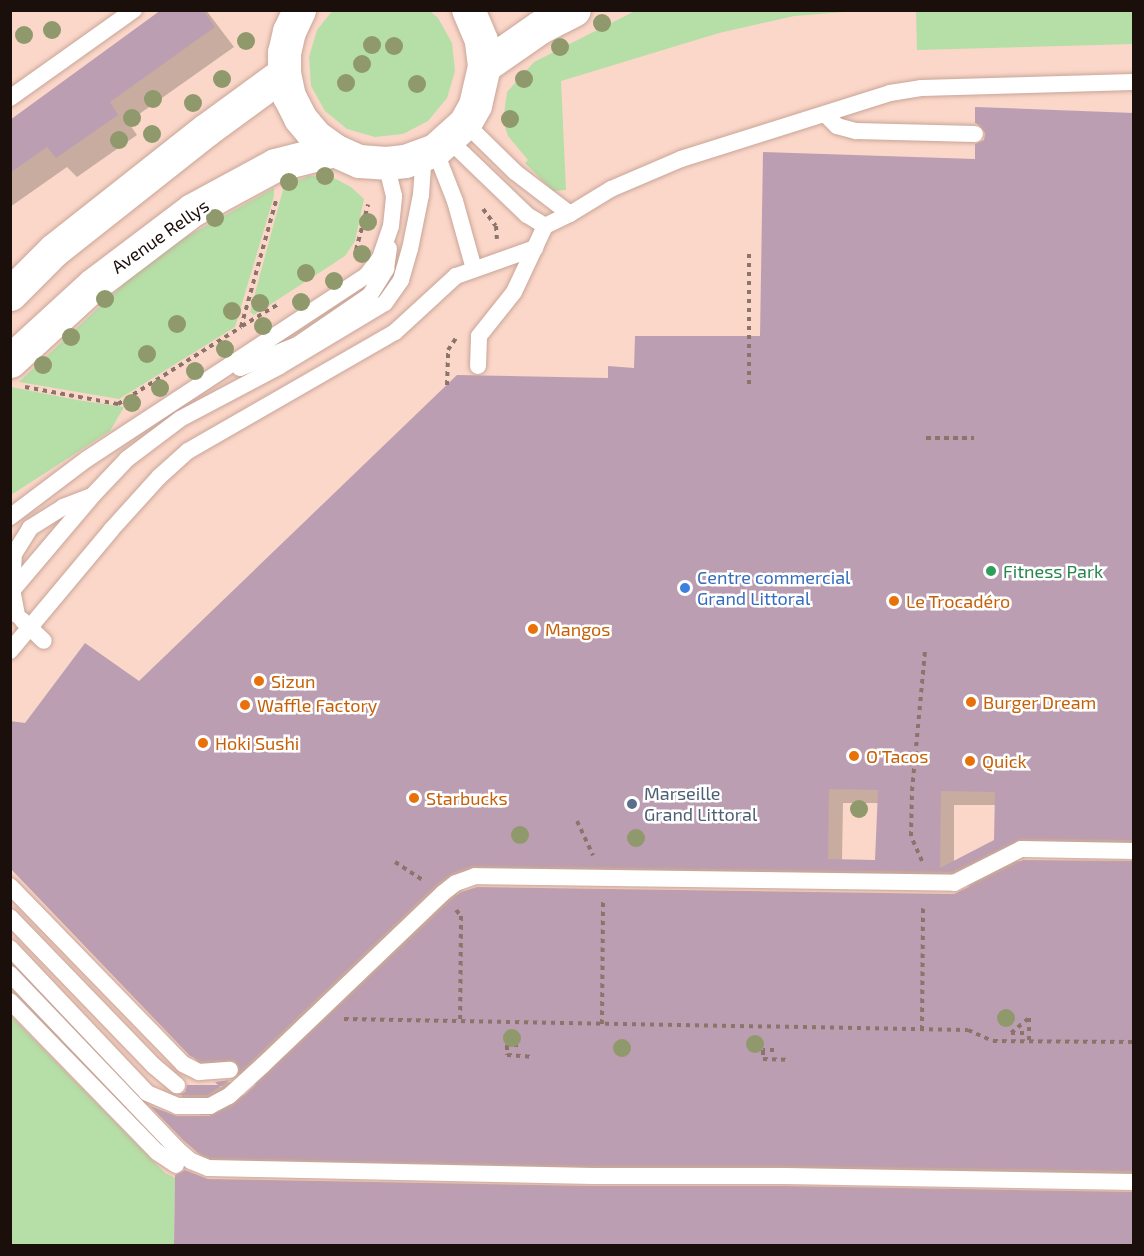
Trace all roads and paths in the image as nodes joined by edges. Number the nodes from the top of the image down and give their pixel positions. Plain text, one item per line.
1 (134, 10) edge
2 (299, 10) edge
3 (468, 10) edge
4 (574, 10) edge
5 (484, 66) junction
6 (284, 73) junction
7 (1134, 82) edge
8 (10, 98) edge
9 (825, 114) junction
10 (975, 134) dead end
11 (443, 142) junction
12 (334, 150) junction
13 (386, 163) junction
14 (278, 194) dead end
15 (369, 204) dead end
16 (570, 214) junction
17 (544, 226) junction
18 (534, 248) junction
19 (748, 254) dead end
20 (349, 259) dead end
21 (474, 269) junction
22 (10, 294) edge
23 (280, 302) dead end
24 (241, 327) junction
25 (478, 366) dead end
26 (12, 373) edge
27 (748, 384) dead end
28 (926, 438) dead end
29 (974, 438) dead end
30 (93, 495) junction
31 (10, 517) edge
32 (11, 592) edge
33 (19, 617) edge
34 (44, 640) dead end
35 (10, 651) edge
36 (925, 652) dead end
37 (577, 821) dead end
38 (1134, 851) edge
39 (395, 862) dead end
40 (603, 878) junction
41 (923, 883) junction
42 (10, 886) edge
43 (443, 893) junction
44 (10, 917) edge
45 (10, 948) edge
46 (10, 974) edge
47 (10, 1001) edge
48 (313, 1017) junction
49 (460, 1022) junction
50 (602, 1024) junction
51 (922, 1030) junction
52 (1024, 1033) dead end
53 (1029, 1041) junction
54 (1134, 1042) edge
55 (518, 1045) dead end
56 (774, 1050) dead end
57 (534, 1057) dead end
58 (788, 1060) dead end
59 (230, 1070) dead end
60 (177, 1085) dead end
61 (176, 1166) dead end
62 (1134, 1182) edge

1 - 8 lane
2 - 6 street
3 - 5 street
4 - 5 street
5 - 11 street
6 - 12 street
6 - 22 street
7 - 9 lane
9 - 10 lane
9 - 16 lane
11 - 13 street
11 - 16 lane
11 - 17 lane
11 - 21 lane
11 - 30 lane
12 - 13 street
12 - 26 street, Avenue Rellys
13 - 31 lane
14 - 24 path
15 - 20 path
16 - 17 lane
17 - 18 lane
18 - 21 lane
18 - 25 lane
19 - 27 path
21 - 33 lane
23 - 24 path
24 - 26 path
28 - 29 path
30 - 32 lane
30 - 32 lane
32 - 33 lane
33 - 34 lane
33 - 35 lane
36 - 41 path
37 - 40 path
38 - 41 lane
39 - 43 path
40 - 41 lane
40 - 43 lane
40 - 50 path
41 - 51 path
42 - 59 lane
43 - 48 lane
43 - 49 path
44 - 60 lane
45 - 48 lane
46 - 62 lane
47 - 61 lane
48 - 49 path
49 - 50 path
50 - 51 path
51 - 53 path
52 - 53 path
53 - 54 path
55 - 57 path
56 - 58 path

